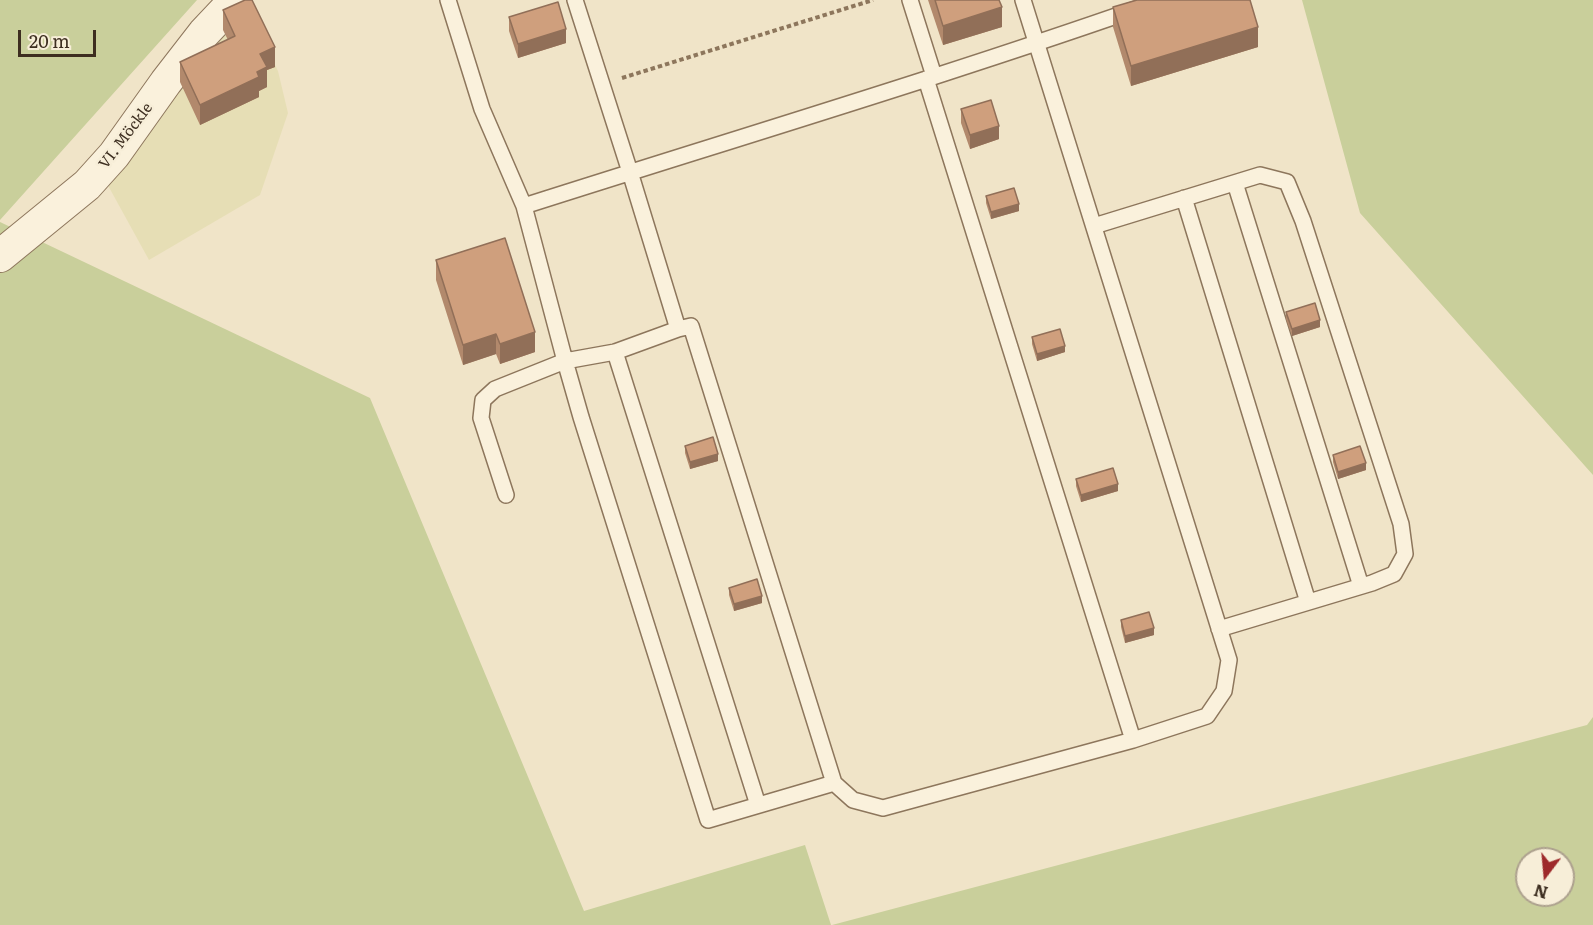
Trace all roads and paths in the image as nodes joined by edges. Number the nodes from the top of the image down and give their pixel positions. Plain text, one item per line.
1 (236, 0) edge
2 (448, 0) edge
3 (575, 0) edge
4 (873, 0) edge
5 (910, 0) edge
6 (1023, 0) edge
7 (1162, 0) edge
8 (1037, 43) junction
9 (930, 77) junction
10 (602, 84) junction
11 (630, 172) junction
12 (1235, 183) junction
13 (1184, 198) junction
14 (524, 206) junction
15 (1094, 226) junction
16 (0, 256) edge
17 (678, 329) junction
18 (615, 352) junction
19 (565, 361) junction
20 (506, 495) dead end
21 (1361, 586) junction
22 (1308, 602) junction
23 (1219, 629) junction
24 (1133, 740) junction
25 (834, 783) junction
26 (758, 805) junction

1 - 16 street, VI. Möckle
2 - 14 lane
3 - 10 lane
4 - 10 path
5 - 9 lane
6 - 8 lane
7 - 8 lane
8 - 9 lane
8 - 15 lane
9 - 11 lane
9 - 24 lane
10 - 11 lane
11 - 14 lane
11 - 17 lane
12 - 13 lane
12 - 21 lane
12 - 21 lane
13 - 15 lane
13 - 22 lane
14 - 19 lane
15 - 23 lane
17 - 18 lane
17 - 25 lane
18 - 19 lane
18 - 26 lane
19 - 20 lane
19 - 26 lane
21 - 22 lane
22 - 23 lane
23 - 24 lane
24 - 25 lane
25 - 26 lane

